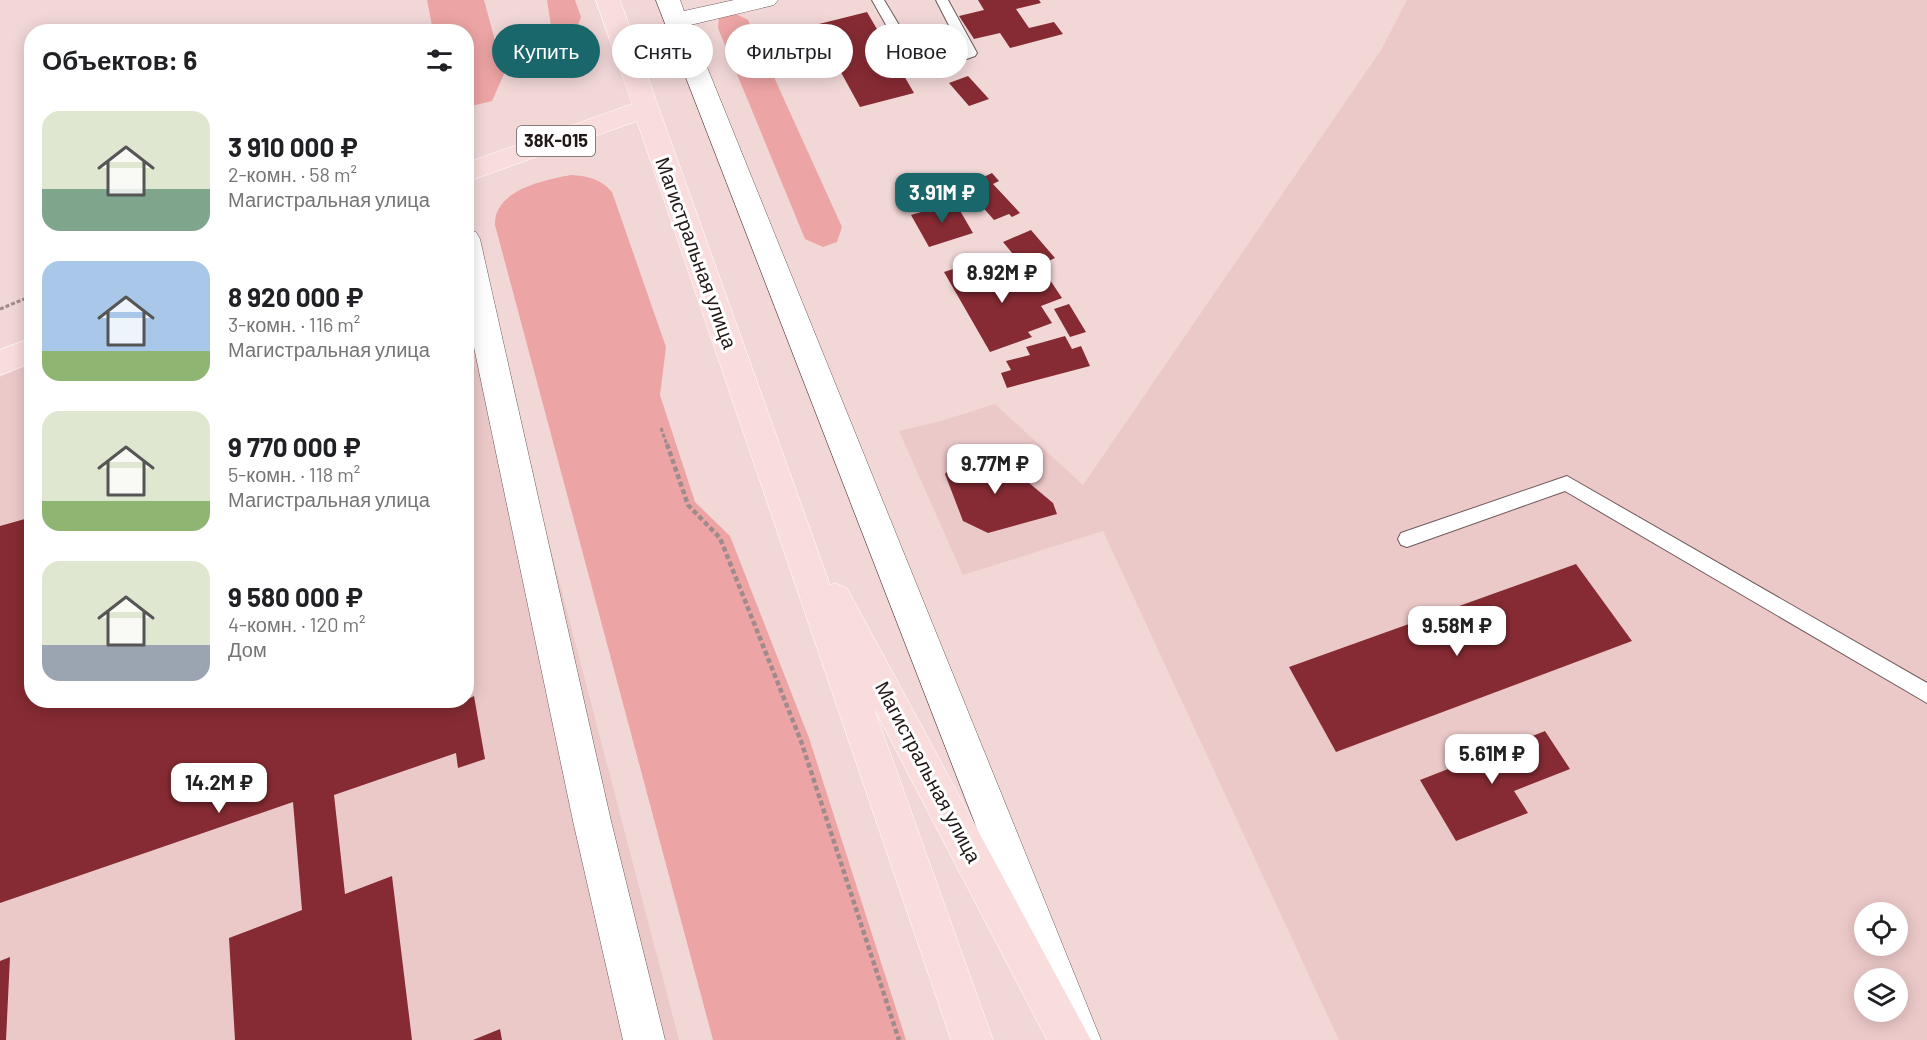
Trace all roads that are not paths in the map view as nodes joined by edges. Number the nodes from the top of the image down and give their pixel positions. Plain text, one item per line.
1 (608, 0) edge
2 (766, 0) edge
3 (878, 0) edge
4 (942, 0) edge
5 (671, 10) edge
6 (645, 109) junction
7 (474, 170) edge
8 (474, 276) edge
9 (24, 353) edge
10 (0, 363) edge
11 (785, 505) junction
12 (1407, 539) dead end
13 (1927, 694) edge
14 (644, 1040) edge
15 (972, 1040) edge
16 (1070, 1040) edge
17 (1080, 1040) edge

1 - 6 main road, Магистральная улица
2 - 5 street
3 - 4 lane
5 - 17 street
6 - 7 main road, 38К-015
6 - 11 main road, Магистральная улица
8 - 14 street
9 - 10 main road
11 - 15 main road, Магистральная улица
11 - 16 main road, Магистральная улица
12 - 13 lane

